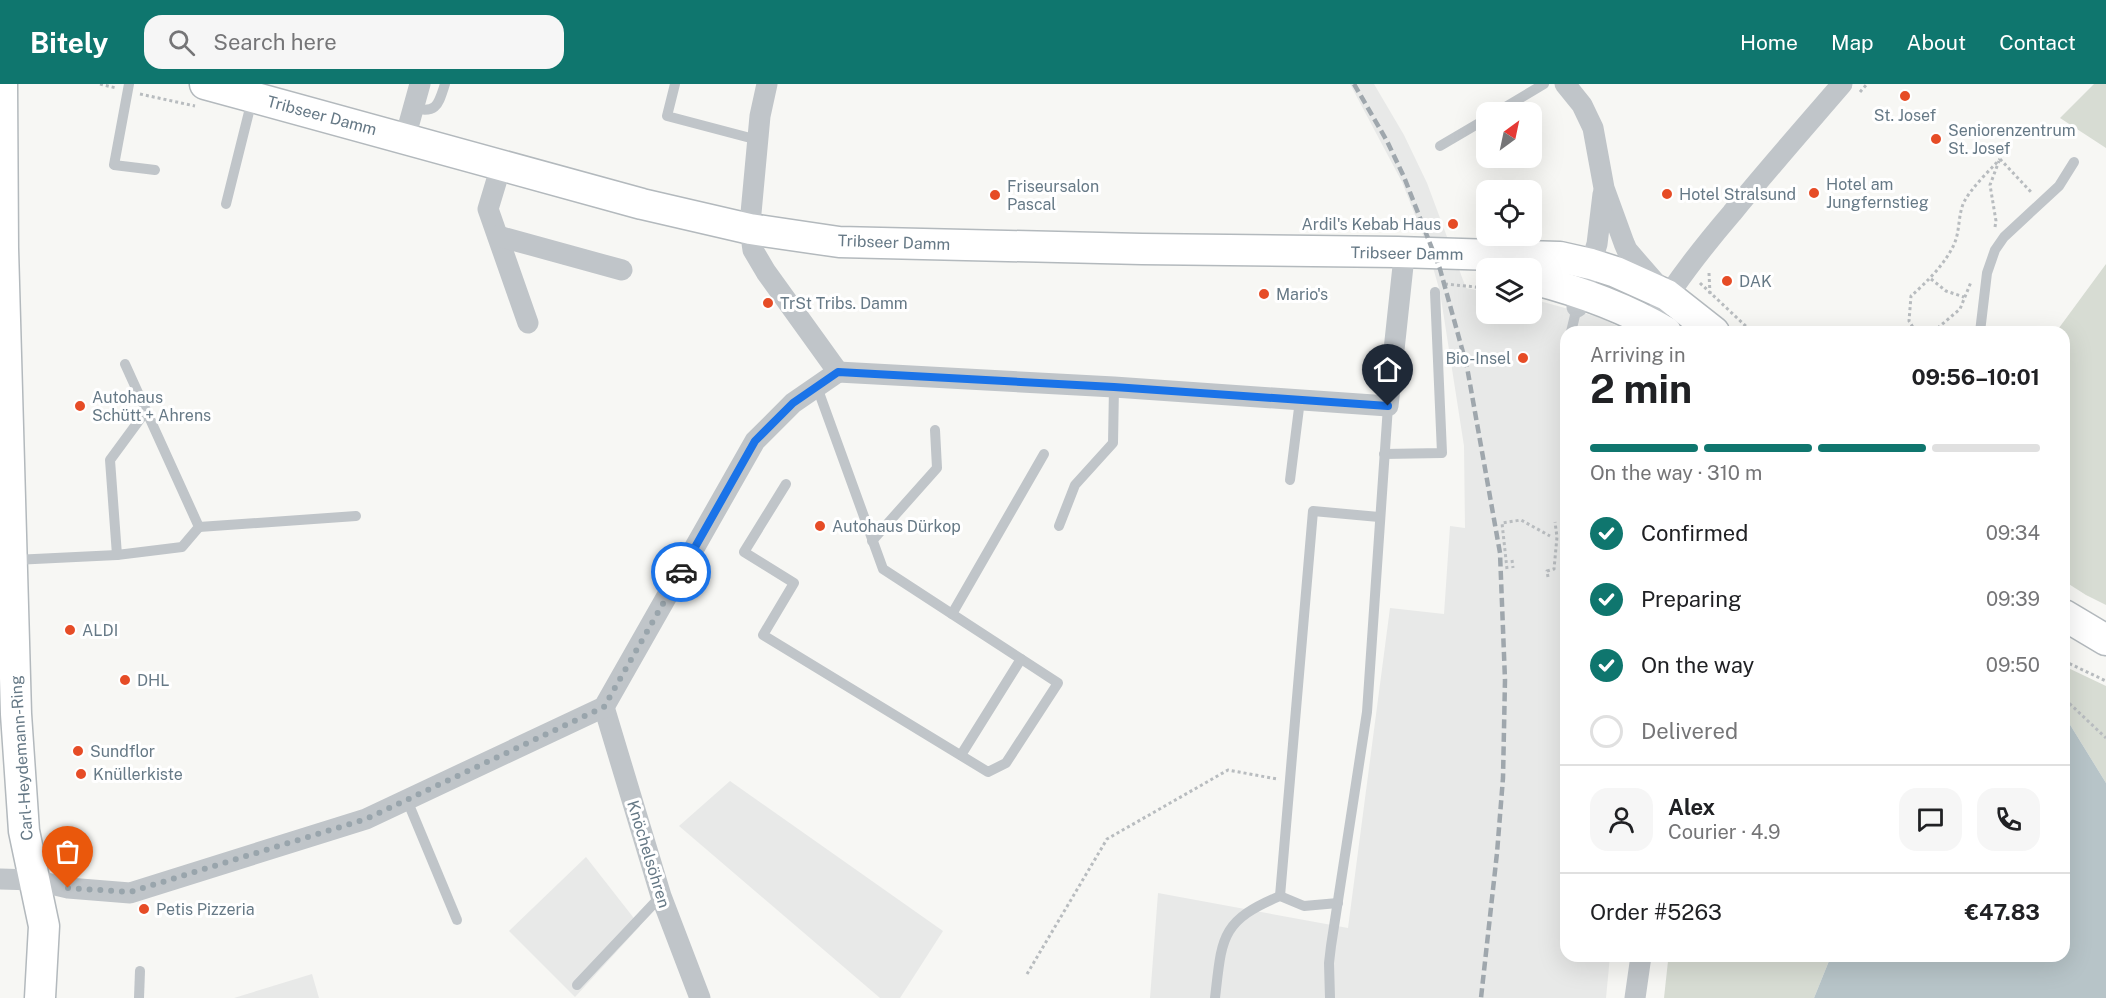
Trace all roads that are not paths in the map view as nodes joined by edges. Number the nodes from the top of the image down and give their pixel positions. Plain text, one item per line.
1 (2, 84) edge
2 (129, 84) edge
3 (205, 84) edge
4 (420, 84) edge
5 (445, 84) edge
6 (675, 84) edge
7 (767, 84) edge
8 (1544, 84) edge
9 (1565, 84) edge
10 (1842, 84) edge
11 (253, 97) junction
12 (1514, 102) edge
13 (413, 108) junction
14 (1476, 124) edge
15 (405, 138) junction
16 (758, 140) junction
17 (1440, 146) dead end
18 (2074, 162) dead end
19 (501, 165) junction
20 (155, 170) dead end
21 (1604, 188) junction
22 (226, 204) dead end
23 (751, 231) junction
24 (498, 236) junction
25 (1296, 250) junction
26 (1591, 264) junction
27 (1403, 266) junction
28 (622, 270) dead end
29 (1476, 272) edge
30 (1542, 283) edge
31 (1435, 292) dead end
32 (1667, 295) junction
33 (1579, 300) junction
34 (528, 323) dead end
35 (1572, 326) edge
36 (1656, 326) edge
37 (1658, 326) edge
38 (1706, 326) edge
39 (1981, 326) edge
40 (125, 364) dead end
41 (838, 372) junction
42 (817, 387) junction
43 (1114, 387) junction
44 (1300, 400) junction
45 (1388, 406) junction
46 (146, 411) junction
47 (935, 430) dead end
48 (1044, 454) dead end
49 (1384, 454) junction
50 (1290, 480) dead end
51 (786, 483) dead end
52 (356, 516) dead end
53 (1379, 517) junction
54 (1059, 526) dead end
55 (199, 527) junction
56 (872, 540) junction
57 (117, 555) junction
58 (11, 560) junction
59 (952, 614) junction
60 (2070, 619) edge
61 (7, 626) edge
62 (2070, 632) edge
63 (2106, 640) edge
64 (2106, 646) edge
65 (1021, 658) junction
66 (604, 707) junction
67 (961, 755) junction
68 (407, 800) junction
69 (0, 879) edge
70 (34, 880) junction
71 (662, 896) junction
72 (1280, 896) junction
73 (1338, 903) junction
74 (458, 920) dead end
75 (1640, 962) edge
76 (140, 971) dead end
77 (578, 985) dead end
78 (40, 998) edge
79 (139, 998) edge
80 (700, 998) edge
81 (1215, 998) edge
82 (1330, 998) edge
83 (1635, 998) edge

1 - 58 main road, Carl-Heydemann-Ring
2 - 20 lane
3 - 11 main road, Tribseer Damm
4 - 13 street
5 - 13 lane
6 - 16 lane
7 - 16 street
8 - 12 lane
9 - 21 street
10 - 32 street
11 - 15 main road, Tribseer Damm
11 - 22 lane
13 - 15 street
14 - 17 lane
15 - 19 main road, Tribseer Damm
16 - 23 street
18 - 39 lane
19 - 23 main road, Tribseer Damm
19 - 24 street
21 - 26 street
21 - 32 street
23 - 25 main road, Tribseer Damm
23 - 41 street
24 - 28 street
24 - 34 street
25 - 26 main road, Tribseer Damm
25 - 27 main road, Tribseer Damm
26 - 32 main road, Tribseer Damm
26 - 33 street
27 - 29 main road, Tribseer Damm
27 - 45 street
30 - 33 main road
31 - 49 lane
32 - 37 street
32 - 38 main road, Tribseer Damm
33 - 35 lane
33 - 36 main road
40 - 46 lane
41 - 42 street
41 - 43 street
42 - 56 lane
42 - 66 street
43 - 44 street
43 - 54 lane
44 - 45 street
44 - 50 lane
45 - 49 lane
46 - 55 lane
46 - 57 lane
47 - 56 lane
48 - 59 lane
49 - 53 lane
51 - 67 lane
52 - 55 lane
53 - 72 lane
53 - 73 lane
55 - 57 lane
56 - 59 lane
57 - 58 lane
58 - 61 main road, Carl-Heydemann-Ring
59 - 65 lane
60 - 63 main road
61 - 70 main road, Carl-Heydemann-Ring
62 - 64 main road
65 - 67 lane
65 - 67 lane
66 - 68 street
66 - 71 street, Knöchelsöhren
68 - 70 street
68 - 74 lane
69 - 70 street
70 - 78 main road, Carl-Heydemann-Ring
71 - 77 lane
71 - 80 street, Knöchelsöhren
72 - 73 lane
72 - 81 lane
73 - 82 lane
75 - 83 street
76 - 79 lane

